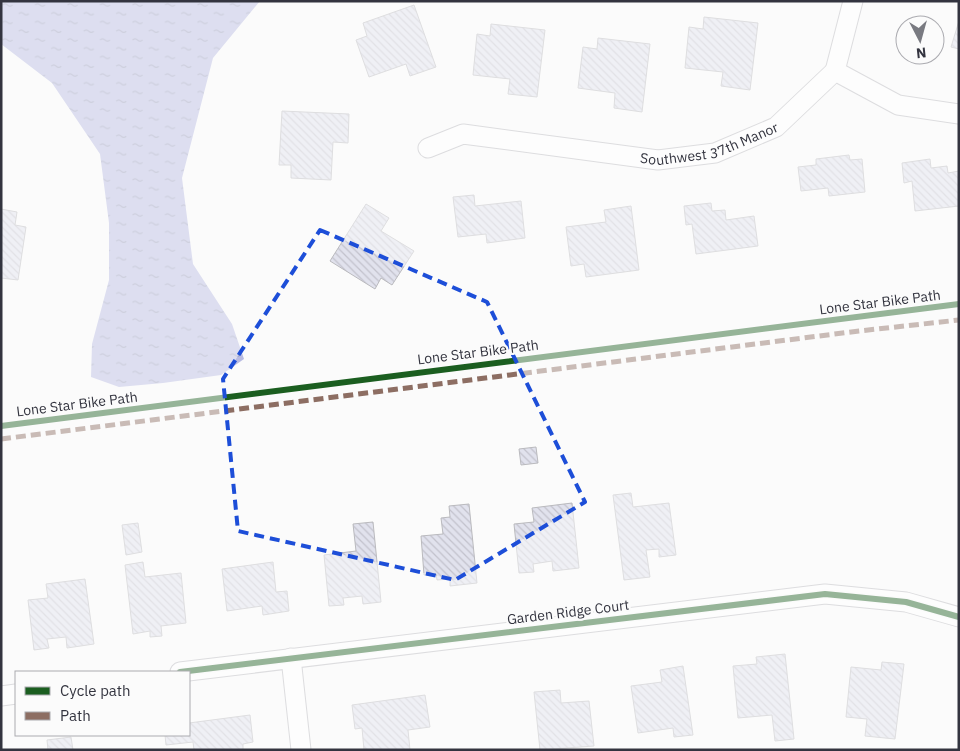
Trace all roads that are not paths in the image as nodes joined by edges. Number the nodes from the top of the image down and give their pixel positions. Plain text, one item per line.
1 (853, 1) edge
2 (835, 71) junction
3 (959, 114) edge
4 (428, 148) dead end
5 (959, 617) edge
6 (291, 658) junction
7 (188, 671) edge
8 (15, 694) edge
9 (1, 696) edge
10 (301, 750) edge

1 - 2 street
2 - 3 street
2 - 4 street, Southwest 37th Manor
5 - 6 street, Garden Ridge Court
6 - 7 street, Garden Ridge Court
6 - 10 street
8 - 9 street

